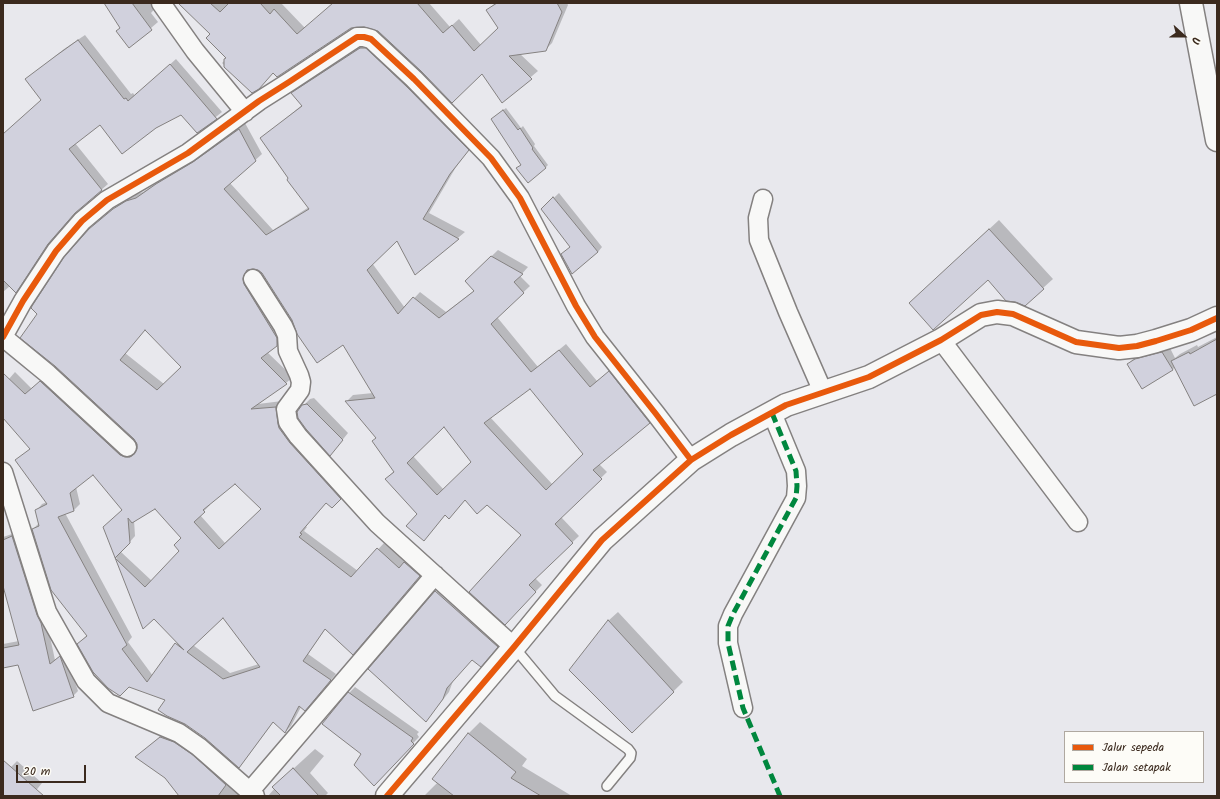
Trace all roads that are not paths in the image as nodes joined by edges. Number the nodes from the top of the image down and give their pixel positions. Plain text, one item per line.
1 (161, 3) edge
2 (1191, 3) edge
3 (246, 112) junction
4 (1217, 140) edge
5 (764, 199) dead end
6 (253, 279) dead end
7 (1217, 318) edge
8 (3, 337) edge
9 (941, 340) junction
10 (823, 392) junction
11 (772, 412) junction
12 (127, 447) dead end
13 (691, 460) junction
14 (3, 472) edge
15 (1078, 522) dead end
16 (435, 575) junction
17 (514, 647) junction
18 (743, 708) dead end
19 (607, 786) dead end
20 (252, 794) edge
21 (387, 796) edge

1 - 3 street
2 - 4 street
3 - 8 street
3 - 13 street
5 - 10 street
6 - 16 street
7 - 9 street
8 - 12 street
9 - 10 street
9 - 15 street
10 - 11 street
11 - 13 street
11 - 18 street
13 - 17 street
14 - 20 street
16 - 17 street
16 - 20 street
17 - 19 lane
17 - 21 street

